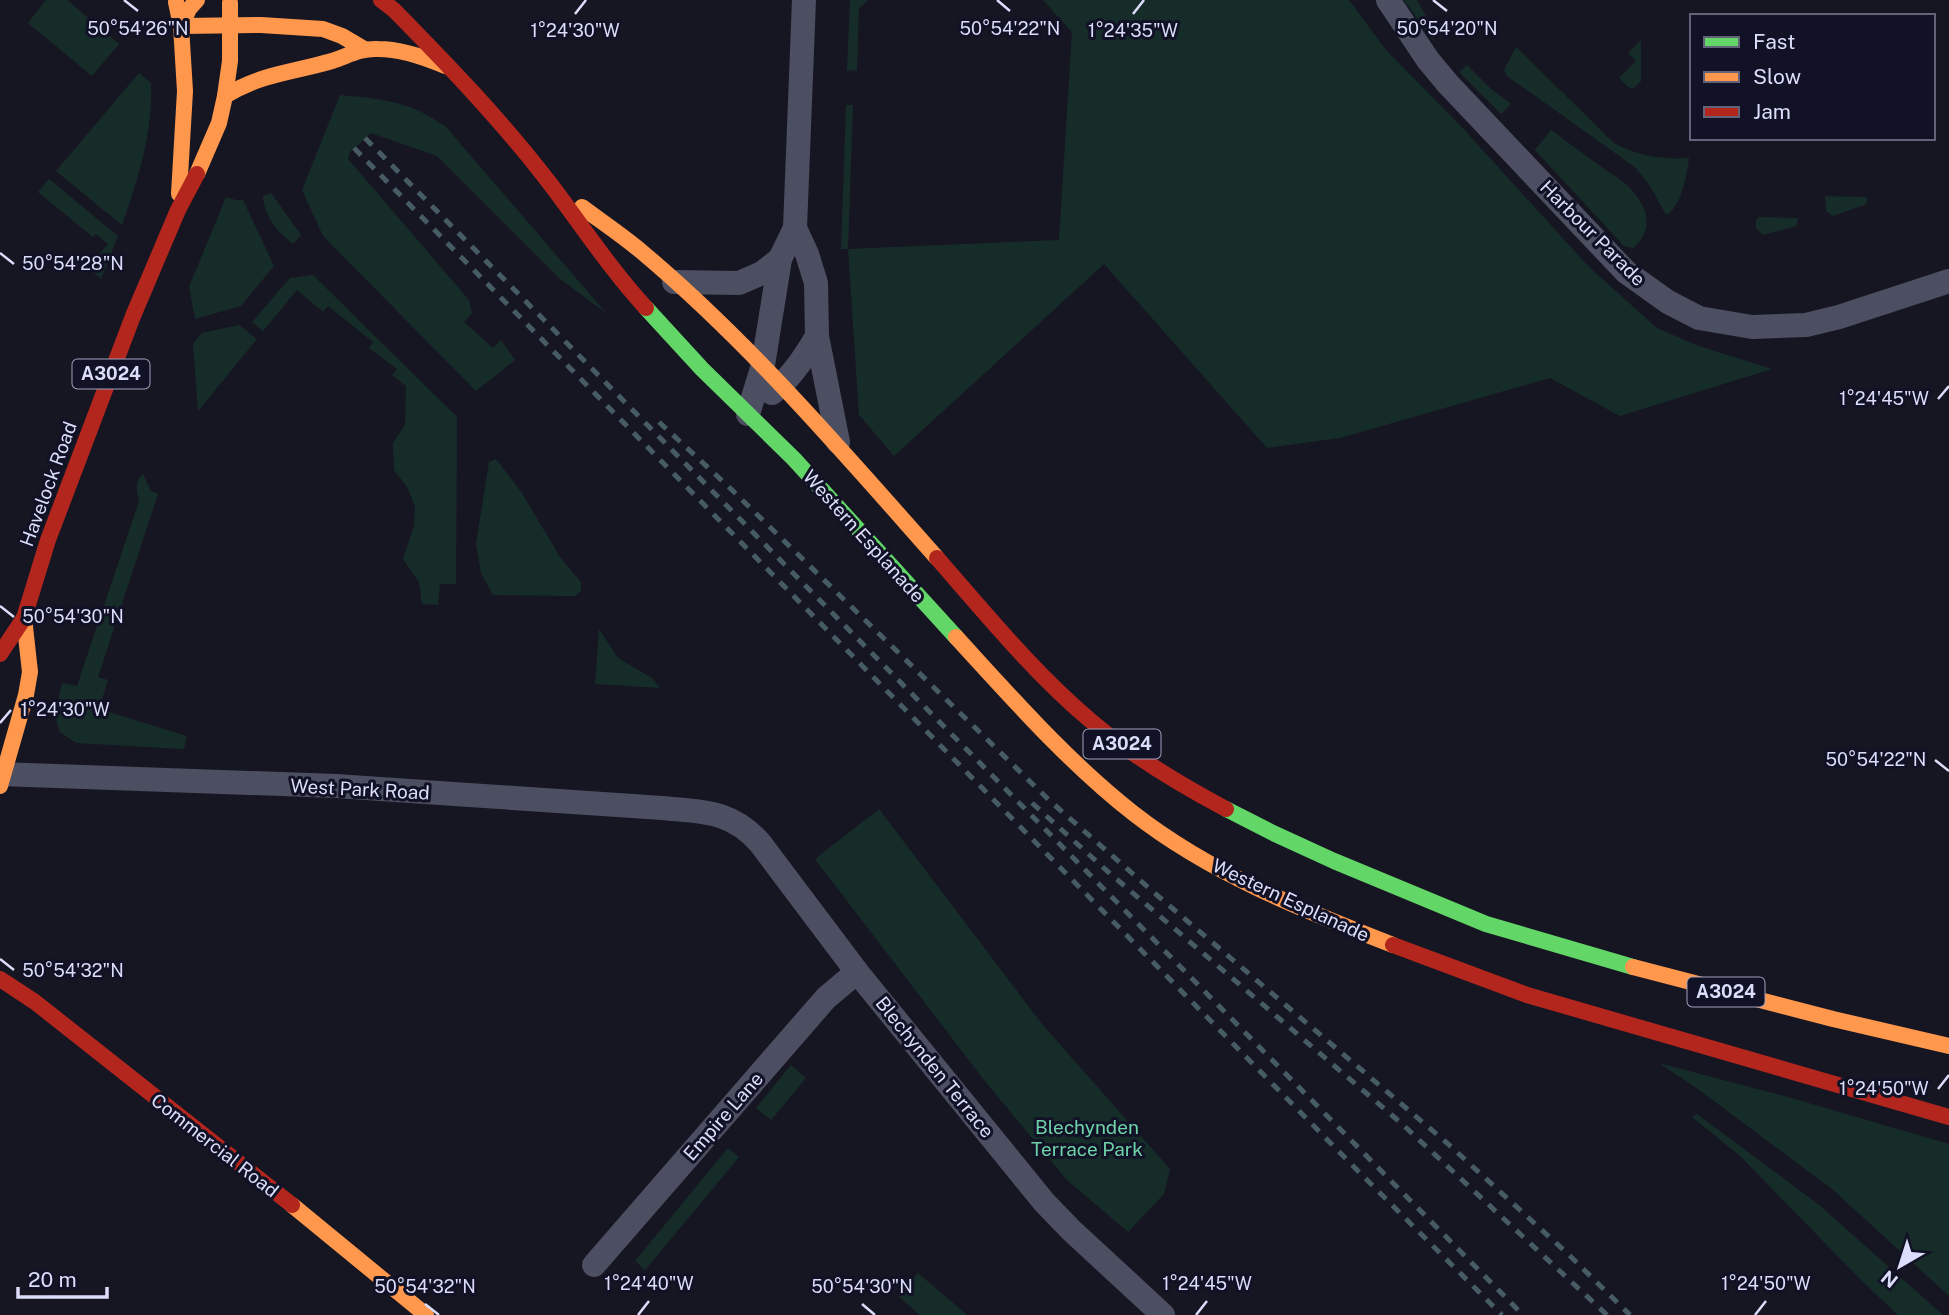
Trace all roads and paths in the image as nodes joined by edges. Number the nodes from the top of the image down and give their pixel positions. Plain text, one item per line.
1 (176, 0) edge
2 (197, 0) edge
3 (230, 0) edge
4 (381, 0) edge
5 (804, 0) edge
6 (1388, 0) edge
7 (230, 24) junction
8 (181, 26) junction
9 (364, 49) junction
10 (450, 69) junction
11 (225, 96) junction
12 (547, 180) junction
13 (178, 210) junction
14 (795, 228) junction
15 (780, 259) junction
16 (1949, 281) edge
17 (674, 282) junction
18 (817, 336) junction
19 (763, 365) junction
20 (782, 385) junction
21 (748, 414) junction
22 (840, 450) junction
23 (24, 618) junction
24 (0, 653) edge
25 (1, 778) edge
26 (717, 815) joint
27 (857, 972) junction
28 (0, 979) edge
29 (1949, 1046) edge
30 (1949, 1117) edge
31 (594, 1265) dead end
32 (426, 1315) edge
33 (1163, 1315) edge

1 - 8 main road, Havelock Road
2 - 8 main road
3 - 7 main road, Havelock Road
4 - 10 main road, Western Esplanade / A3024
5 - 14 street, Western Esplanade
6 - 16 street, Harbour Parade
7 - 8 main road, Western Esplanade
7 - 9 main road, Western Esplanade
7 - 11 main road, Havelock Road
8 - 13 main road, Havelock Road / A3024
9 - 10 main road, Western Esplanade / A3024
9 - 11 main road, A3024
10 - 12 main road, Western Esplanade / A3024
11 - 13 main road, Havelock Road / A3024
12 - 17 main road, Western Esplanade / A3024
12 - 21 main road, Western Esplanade / A3024
13 - 23 main road, Havelock Road / A3024
14 - 15 street, Western Esplanade
14 - 18 street, Western Esplanade
15 - 17 street
15 - 19 street, Western Esplanade
17 - 19 main road, Western Esplanade / A3024
18 - 20 street
18 - 22 street, Western Esplanade
19 - 20 main road, Western Esplanade / A3024
19 - 21 street, Western Esplanade
20 - 21 street
20 - 22 main road, Western Esplanade / A3024
21 - 30 main road, Western Esplanade / A3024
22 - 29 main road, Western Esplanade / A3024
23 - 24 main road, Havelock Road / A3024
23 - 25 main road, Havelock Road / A3024
25 - 26 street, West Park Road
26 - 27 street, Blechynden Terrace
27 - 31 street, Empire Lane
27 - 33 street, Blechynden Terrace
28 - 32 main road, Commercial Road

